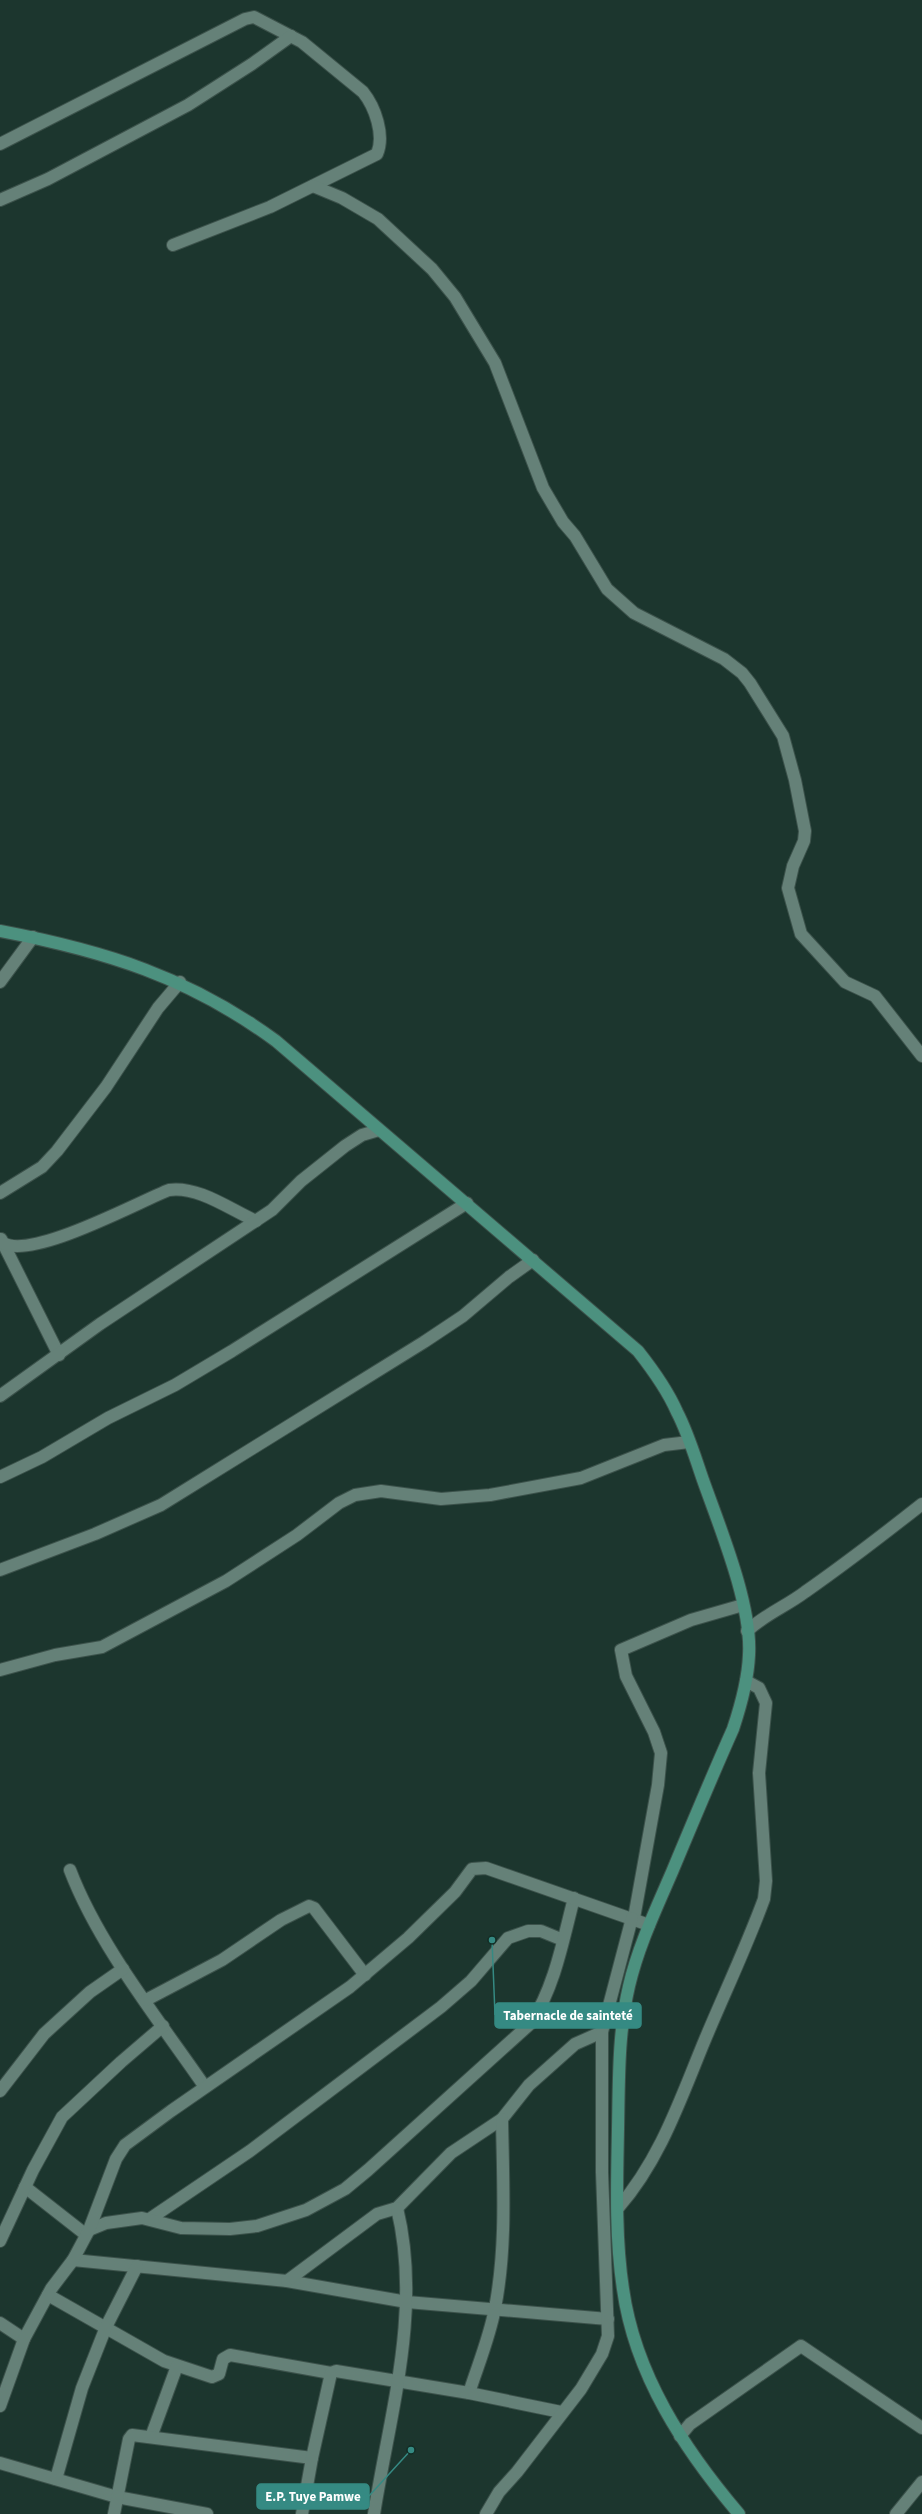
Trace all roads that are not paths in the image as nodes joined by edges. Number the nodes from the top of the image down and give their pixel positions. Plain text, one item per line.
1 (290, 36) junction
2 (0, 144) edge
3 (313, 186) junction
4 (0, 200) edge
5 (173, 245) dead end
6 (0, 931) edge
7 (33, 937) junction
8 (0, 982) edge
9 (180, 982) junction
10 (922, 1056) edge
11 (379, 1130) junction
12 (0, 1193) edge
13 (467, 1203) junction
14 (256, 1221) junction
15 (1, 1240) edge
16 (533, 1260) junction
17 (59, 1355) junction
18 (0, 1396) edge
19 (689, 1442) junction
20 (0, 1477) edge
21 (922, 1504) edge
22 (0, 1570) edge
23 (743, 1605) junction
24 (747, 1631) junction
25 (0, 1670) edge
26 (746, 1681) junction
27 (70, 1870) dead end
28 (574, 1898) junction
29 (633, 1918) junction
30 (650, 1925) junction
31 (562, 1940) junction
32 (123, 1969) junction
33 (365, 1975) junction
34 (146, 2000) junction
35 (163, 2026) junction
36 (602, 2032) junction
37 (206, 2087) junction
38 (0, 2092) edge
39 (502, 2119) junction
40 (602, 2172) junction
41 (618, 2172) junction
42 (25, 2187) junction
43 (397, 2208) junction
44 (618, 2208) junction
45 (151, 2218) junction
46 (87, 2232) junction
47 (0, 2241) edge
48 (73, 2260) junction
49 (137, 2266) junction
50 (287, 2281) junction
51 (48, 2295) junction
52 (407, 2302) junction
53 (495, 2309) junction
54 (608, 2319) junction
55 (0, 2323) edge
56 (106, 2327) junction
57 (24, 2339) junction
58 (177, 2366) junction
59 (331, 2373) junction
60 (398, 2382) junction
61 (469, 2393) junction
62 (0, 2406) edge
63 (561, 2412) junction
64 (922, 2428) edge
65 (680, 2436) junction
66 (150, 2437) junction
67 (312, 2458) junction
68 (0, 2463) edge
69 (56, 2479) junction
70 (921, 2485) edge
71 (117, 2497) junction
72 (114, 2514) edge
73 (207, 2514) edge
74 (302, 2514) edge
75 (374, 2514) edge
76 (486, 2514) edge
77 (739, 2514) edge
78 (896, 2514) edge

1 - 2 street
1 - 3 street
1 - 4 street
3 - 5 street
3 - 10 street
6 - 7 main road
7 - 8 street
7 - 9 main road
9 - 11 main road
9 - 12 street
11 - 13 main road
11 - 14 street
13 - 16 main road
13 - 20 street
14 - 15 street
14 - 17 street
15 - 17 street
16 - 19 main road
16 - 22 street
17 - 18 street
19 - 23 main road
19 - 25 street
21 - 24 street
23 - 24 main road
23 - 29 street
24 - 26 main road
26 - 30 main road
26 - 44 street
27 - 32 street
28 - 29 street
28 - 31 street
28 - 33 street
29 - 30 street
29 - 36 street
30 - 41 main road
31 - 45 street
31 - 45 street
32 - 34 street
32 - 38 street
33 - 34 street
33 - 37 street
34 - 35 street
35 - 37 street
35 - 42 street
36 - 39 street
36 - 40 street
37 - 46 street
39 - 43 street
39 - 53 street
40 - 41 street
40 - 54 street
41 - 44 main road
42 - 46 street
42 - 47 street
43 - 50 street
43 - 52 street
44 - 65 main road
45 - 46 street
46 - 48 street
48 - 49 street
48 - 51 street
49 - 50 street
49 - 56 street
50 - 52 street
51 - 56 street
51 - 57 street
52 - 53 street
52 - 60 street
53 - 54 street
53 - 61 street
54 - 63 street
55 - 57 street
56 - 58 street
56 - 69 street
57 - 62 street
58 - 59 street
58 - 66 street
59 - 60 street
59 - 67 street
60 - 61 street
60 - 75 street
61 - 63 street
63 - 76 street
64 - 65 street
65 - 77 main road
66 - 67 street
66 - 71 street
67 - 74 street
68 - 69 street
69 - 71 street
70 - 78 street
71 - 72 street
71 - 73 street

